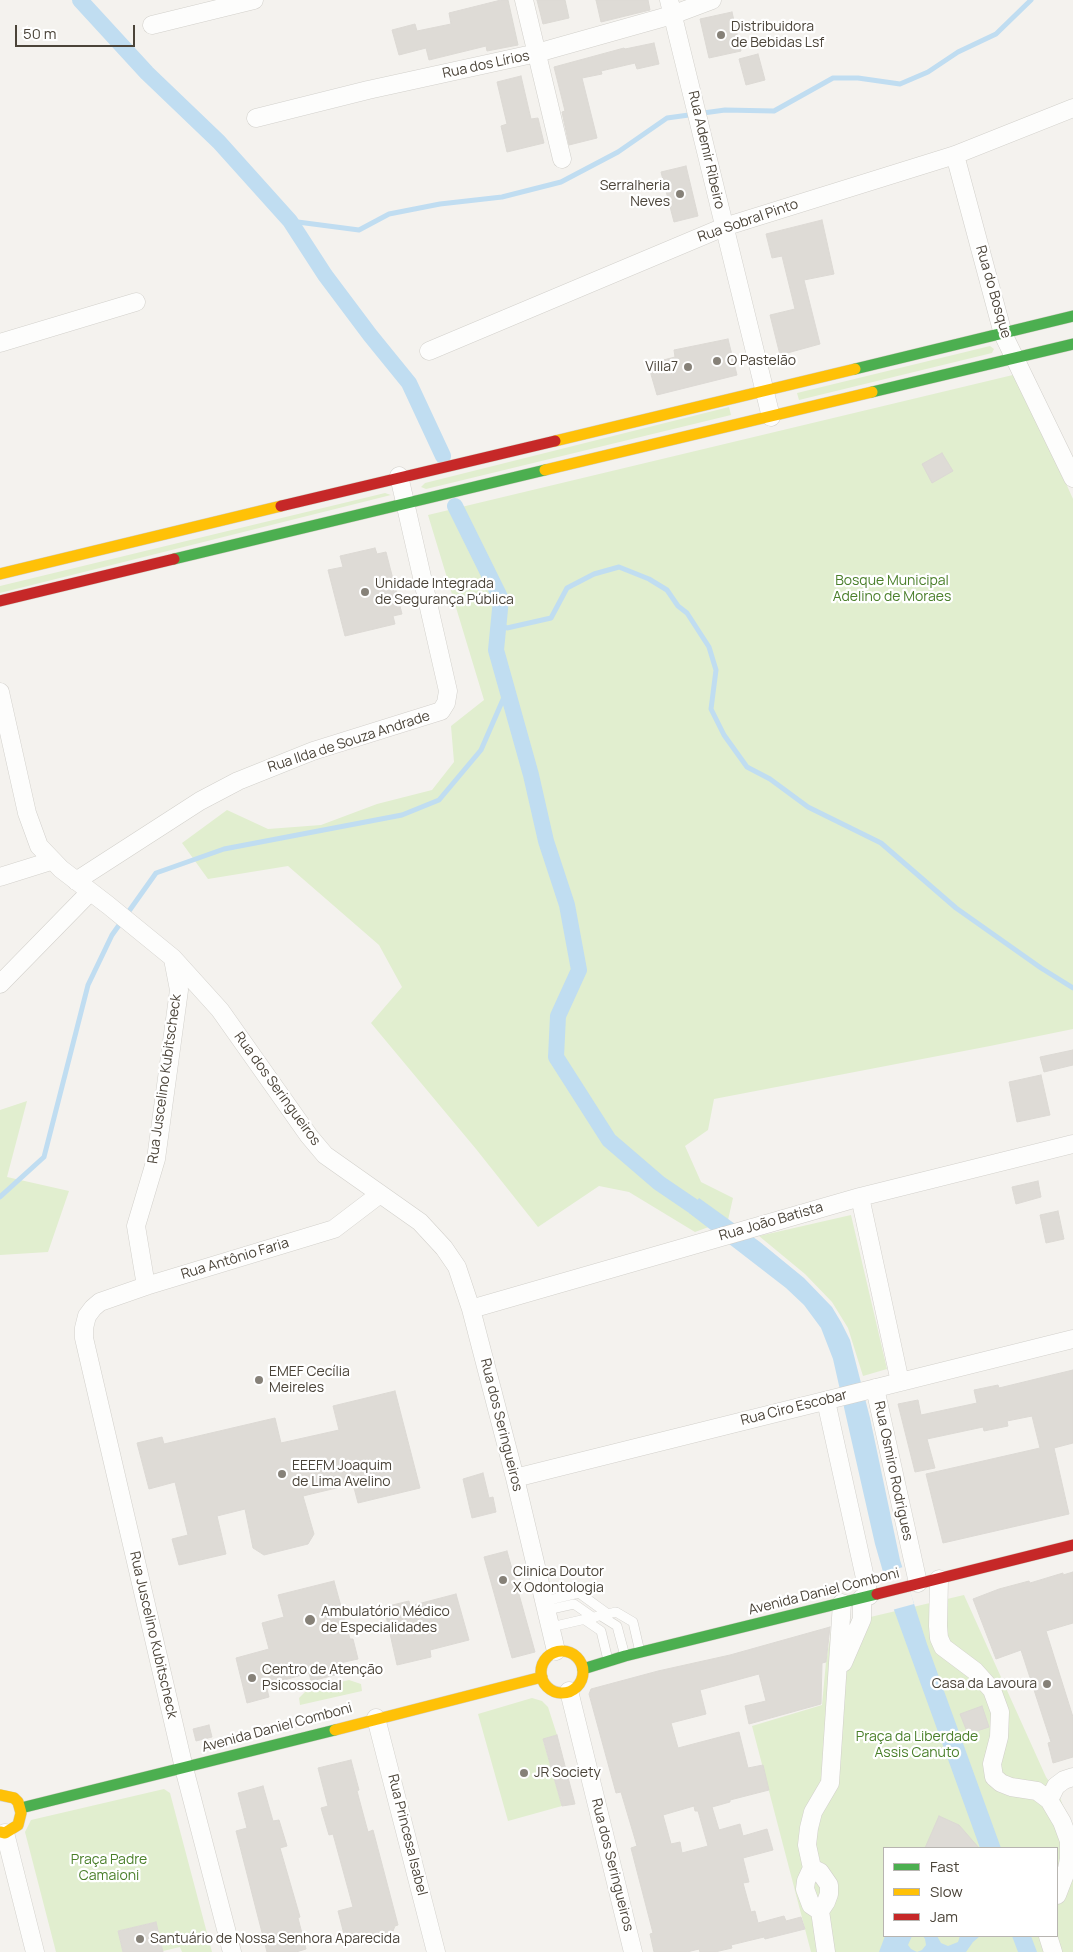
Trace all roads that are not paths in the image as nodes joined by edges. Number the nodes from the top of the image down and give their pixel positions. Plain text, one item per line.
1 (254, 0) edge
2 (524, 0) edge
3 (712, 0) edge
4 (670, 8) edge
5 (152, 25) dead end
6 (536, 54) junction
7 (1073, 108) edge
8 (256, 118) dead end
9 (955, 154) junction
10 (562, 159) dead end
11 (724, 226) junction
12 (136, 302) dead end
13 (1073, 316) edge
14 (1003, 334) junction
15 (0, 343) edge
16 (1073, 344) edge
17 (429, 351) dead end
18 (1015, 358) junction
19 (765, 389) junction
20 (771, 417) junction
21 (399, 476) junction
22 (1073, 478) edge
23 (406, 504) junction
24 (0, 574) edge
25 (0, 602) edge
26 (0, 692) edge
27 (52, 861) junction
28 (0, 877) edge
29 (76, 881) junction
30 (90, 892) junction
31 (173, 958) junction
32 (0, 984) edge
33 (1073, 1144) edge
34 (380, 1194) junction
35 (860, 1197) junction
36 (146, 1286) junction
37 (472, 1309) junction
38 (87, 1316) joint
39 (1073, 1339) edge
40 (900, 1382) junction
41 (870, 1389) junction
42 (832, 1399) junction
43 (515, 1478) junction
44 (1073, 1545) edge
45 (938, 1578) junction
46 (913, 1585) junction
47 (865, 1597) junction
48 (842, 1603) junction
49 (546, 1605) junction
50 (597, 1617) junction
51 (551, 1627) junction
52 (556, 1651) junction
53 (640, 1652) junction
54 (625, 1656) junction
55 (608, 1661) junction
56 (583, 1669) junction
57 (838, 1674) junction
58 (542, 1677) junction
59 (569, 1691) junction
60 (376, 1718) junction
61 (184, 1768) junction
62 (1073, 1778) edge
63 (0, 1795) edge
64 (1048, 1800) junction
65 (21, 1808) junction
66 (2, 1833) edge
67 (1058, 1892) edge
68 (1048, 1937) edge
69 (35, 1952) edge
70 (232, 1952) edge
71 (436, 1952) edge
72 (633, 1952) edge
73 (826, 1952) edge
74 (1053, 1952) edge

1 - 5 street
2 - 6 street
3 - 4 street, Rua dos Lírios
4 - 6 street, Rua dos Lírios
4 - 11 street, Rua Ademir Ribeiro
6 - 8 street, Rua dos Lírios
6 - 10 street
7 - 9 street, Rua Sobral Pinto
9 - 11 street, Rua Sobral Pinto
9 - 14 street, Rua do Bosque
11 - 17 street, Rua Sobral Pinto
11 - 19 street, Rua Ademir Ribeiro
12 - 15 street
13 - 14 street
14 - 18 street, Rua do Bosque
14 - 19 street
16 - 18 street
18 - 20 street
18 - 22 street, Rua do Bosque
19 - 20 street, Rua Ademir Ribeiro
19 - 21 street
20 - 23 street
21 - 23 street, Rua Ilda de Souza Andrade
21 - 24 street
23 - 25 street
23 - 29 street, Rua Ilda de Souza Andrade
26 - 27 street, Rua dos Seringueiros
27 - 28 street
27 - 29 street, Rua dos Seringueiros
29 - 30 street, Rua dos Seringueiros
30 - 31 street, Rua dos Seringueiros
30 - 32 street
31 - 34 street, Rua dos Seringueiros
31 - 36 street, Rua Juscelino Kubitscheck
33 - 35 street, Rua João Batista
34 - 36 street, Rua Antônio Faria
34 - 37 street, Rua dos Seringueiros
35 - 37 street, Rua João Batista
35 - 40 street
36 - 38 street, Rua Antônio Faria
37 - 43 street, Rua dos Seringueiros
38 - 61 street, Rua Juscelino Kubitscheck
39 - 40 street, Rua Ciro Escobar
40 - 41 street, Rua Ciro Escobar
41 - 42 street, Rua Ciro Escobar
41 - 46 street, Rua Osmiro Rodrigues
42 - 43 street, Rua Ciro Escobar
42 - 47 street
43 - 49 street, Rua dos Seringueiros
44 - 45 street, Avenida Daniel Comboni
45 - 46 street, Avenida Daniel Comboni
45 - 64 street
46 - 47 street, Avenida Daniel Comboni
47 - 48 street, Avenida Daniel Comboni
47 - 57 street
48 - 53 street, Avenida Daniel Comboni
48 - 57 street
49 - 50 lane
49 - 50 lane
49 - 51 street, Rua dos Seringueiros
50 - 51 lane
50 - 53 lane
50 - 54 lane
50 - 55 lane
51 - 52 street, Rua dos Seringueiros
52 - 56 street
52 - 58 street
53 - 54 street, Avenida Daniel Comboni
54 - 55 street, Avenida Daniel Comboni
55 - 56 street, Avenida Daniel Comboni
56 - 59 street
57 - 73 street
58 - 59 street
58 - 60 street, Avenida Daniel Comboni
59 - 72 street, Rua dos Seringueiros
60 - 61 street, Avenida Daniel Comboni
60 - 71 street, Rua Princesa Isabel
61 - 65 street, Avenida Daniel Comboni
61 - 70 street, Rua Juscelino Kubitscheck
62 - 64 street
63 - 65 street
64 - 67 street
65 - 66 street
66 - 69 street
68 - 74 street

